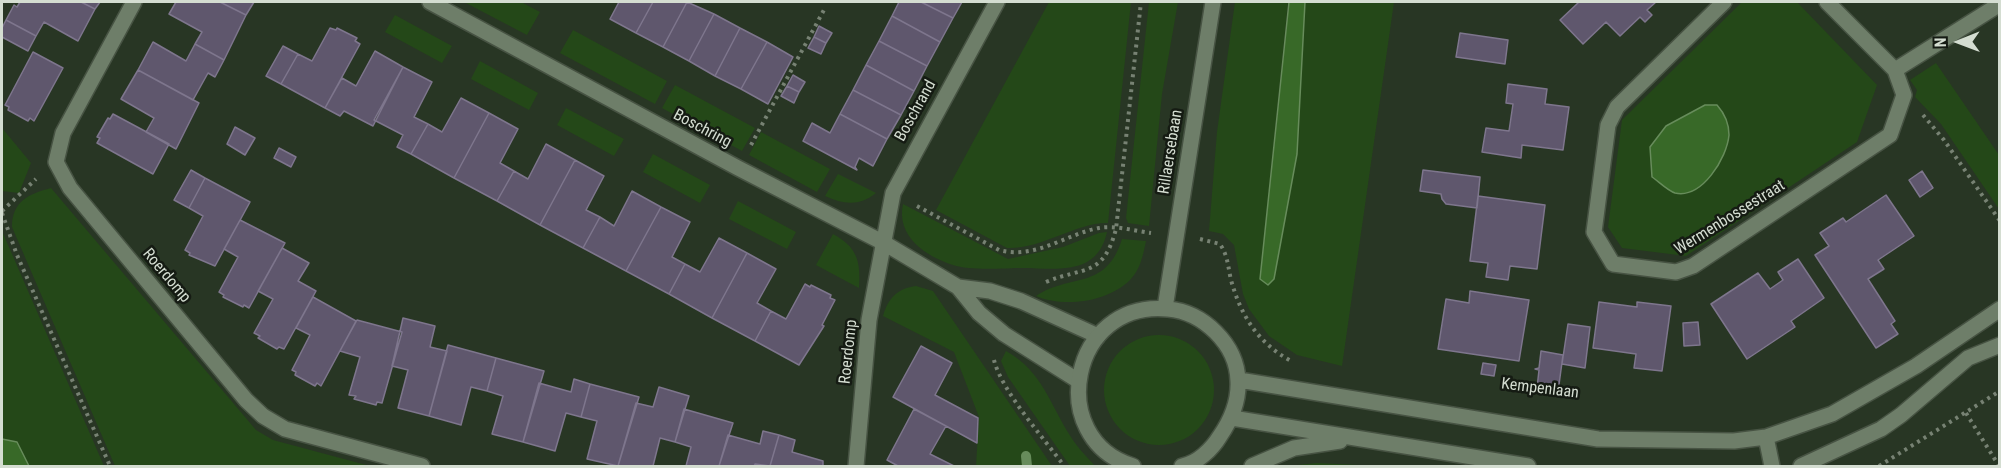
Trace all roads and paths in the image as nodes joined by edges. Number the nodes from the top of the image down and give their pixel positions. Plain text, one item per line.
1 (134, 2) edge
2 (430, 2) edge
3 (997, 2) edge
4 (1141, 2) edge
5 (1213, 2) edge
6 (1724, 2) edge
7 (1827, 2) edge
8 (2000, 4) edge
9 (825, 8) dead end
10 (1894, 70) junction
11 (1904, 95) junction
12 (56, 162) junction
13 (738, 168) junction
14 (893, 193) junction
15 (2, 212) edge
16 (2000, 221) edge
17 (1116, 229) junction
18 (1176, 236) junction
19 (884, 243) junction
20 (958, 287) junction
21 (1165, 308) junction
22 (2000, 309) edge
23 (1098, 336) junction
24 (2000, 345) edge
25 (1296, 363) dead end
26 (1077, 380) junction
27 (1239, 380) junction
28 (2000, 391) edge
29 (1966, 413) junction
30 (1232, 418) junction
31 (1766, 437) junction
32 (1353, 439) junction
33 (110, 466) edge
34 (422, 466) edge
35 (856, 466) edge
36 (1130, 466) edge
37 (1182, 466) edge
38 (1252, 466) edge
39 (1528, 466) edge
40 (1772, 466) edge
41 (1801, 466) edge
42 (1879, 466) edge
43 (1999, 466) edge

1 - 12 street
2 - 13 street, Boschring
3 - 14 street, Boschrand
4 - 17 path
5 - 18 street, Rillaersebaan
6 - 11 street, Wermenbossestraat
7 - 10 street
8 - 10 street
9 - 13 path
10 - 11 street
11 - 16 path
12 - 15 path
12 - 34 street, Roerdomp
13 - 19 street, Boschring
14 - 17 path
14 - 19 street, Boschrand
15 - 33 path
17 - 18 path
18 - 21 street, Rillaersebaan
18 - 25 path
19 - 20 street, Boschring
19 - 35 street, Roerdomp
20 - 23 street, Boschring
20 - 26 street, Boschring
21 - 23 street
21 - 27 street
22 - 31 street
23 - 26 street
24 - 41 street
26 - 36 street
27 - 30 street
27 - 31 street
28 - 29 path
29 - 42 path
29 - 43 path
30 - 32 street
30 - 37 street
31 - 40 street
32 - 38 street
32 - 39 street

